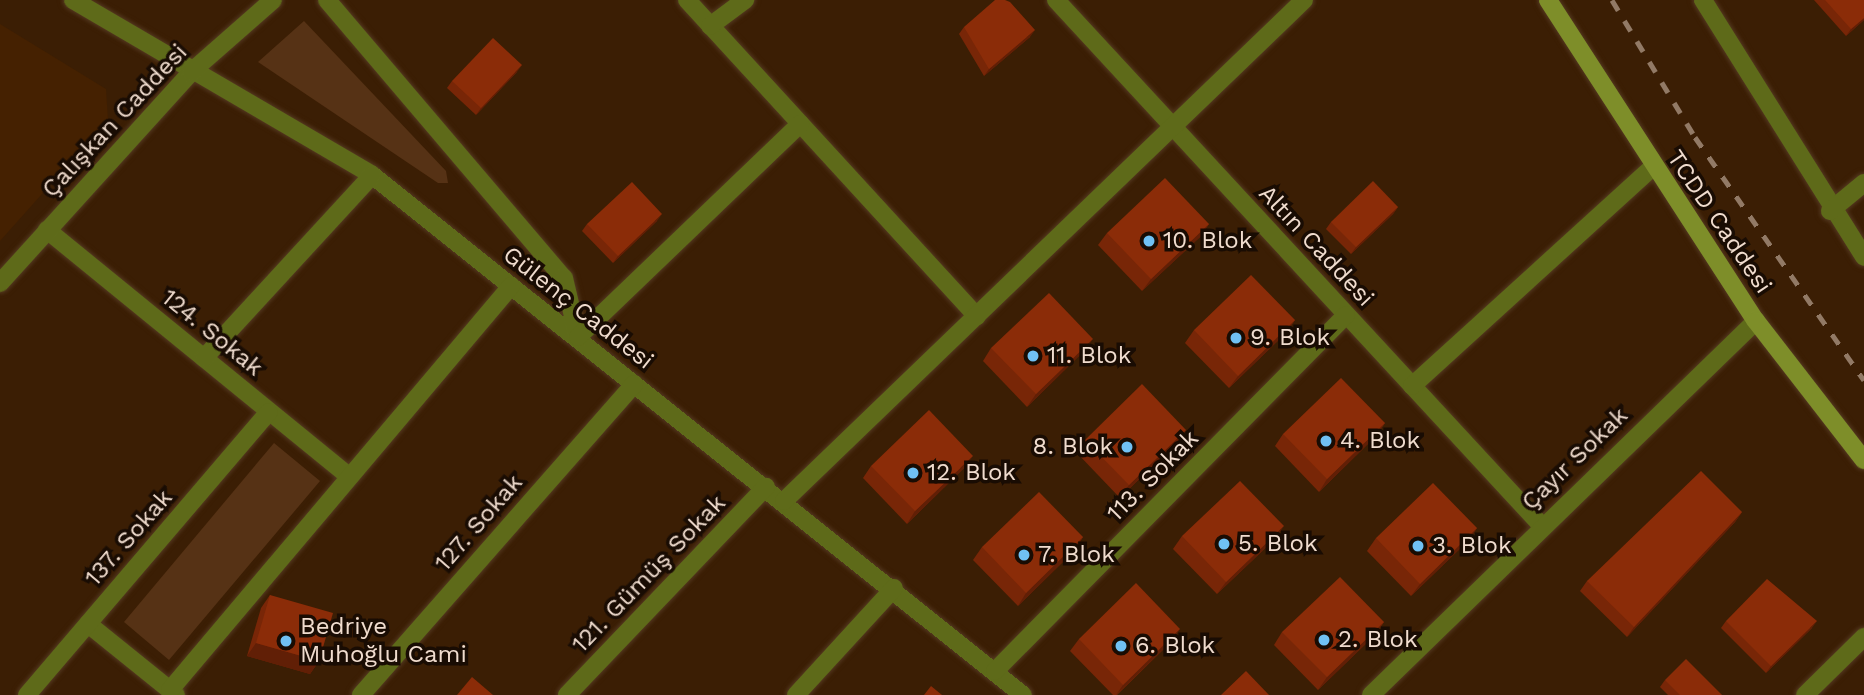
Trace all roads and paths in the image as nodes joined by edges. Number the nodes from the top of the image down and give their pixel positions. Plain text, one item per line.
1 (73, 0) edge
2 (273, 0) edge
3 (327, 0) edge
4 (687, 0) edge
5 (745, 0) edge
6 (1056, 0) edge
7 (1304, 0) edge
8 (1548, 0) edge
9 (1725, 0) edge
10 (1706, 6) edge
11 (710, 26) junction
12 (191, 72) junction
13 (800, 124) junction
14 (1173, 126) junction
15 (1653, 167) junction
16 (372, 175) junction
17 (1864, 183) edge
18 (1830, 211) junction
19 (47, 230) junction
20 (1864, 257) edge
21 (0, 283) edge
22 (510, 286) junction
23 (1346, 315) junction
24 (977, 316) junction
25 (1756, 321) junction
26 (578, 337) junction
27 (204, 358) junction
28 (634, 384) junction
29 (1412, 386) junction
30 (269, 412) junction
31 (1864, 460) edge
32 (346, 475) junction
33 (766, 487) junction
34 (784, 501) junction
35 (1541, 525) junction
36 (894, 588) junction
37 (88, 624) junction
38 (1864, 637) edge
39 (995, 671) junction
40 (173, 693) edge
41 (27, 695) edge
42 (361, 695) edge
43 (567, 695) edge
44 (796, 695) edge
45 (1023, 695) edge
46 (1371, 695) edge
47 (1805, 695) edge

1 - 12 street, Gülenç Caddesi
2 - 12 street, Çalışkan Caddesi
3 - 26 street
4 - 11 street
5 - 11 street
6 - 14 street, Altın Caddesi
7 - 14 street
8 - 15 main road, TCDD Caddesi
9 - 10 street
10 - 18 street
11 - 13 street
12 - 16 street, Gülenç Caddesi
12 - 19 street, Çalışkan Caddesi
13 - 24 street
13 - 26 street
14 - 23 street, Altın Caddesi
14 - 24 street
15 - 25 main road, TCDD Caddesi
15 - 29 street
16 - 22 street, Gülenç Caddesi
16 - 27 street
17 - 18 street
18 - 20 street
19 - 21 street, Çalışkan Caddesi
19 - 27 street, 124. Sokak
22 - 26 street, Gülenç Caddesi
22 - 32 street
23 - 29 street, Altın Caddesi
23 - 39 street, 113. Sokak
24 - 34 street
25 - 31 main road, TCDD Caddesi
25 - 35 street, Çayır Sokak
26 - 28 street, Gülenç Caddesi
27 - 30 street, 124. Sokak
28 - 33 street, Gülenç Caddesi
28 - 42 street, 127. Sokak
29 - 35 street, Altın Caddesi
30 - 32 street, 124. Sokak
30 - 37 street, 137. Sokak
32 - 40 street
33 - 34 street, Gülenç Caddesi
33 - 43 street, 121. Gümüş Sokak
34 - 36 street, Gülenç Caddesi
35 - 46 street, Çayır Sokak
36 - 39 street, Gülenç Caddesi
36 - 44 street
37 - 40 street
37 - 41 street, 137. Sokak
38 - 47 street
39 - 45 street, Gülenç Caddesi

